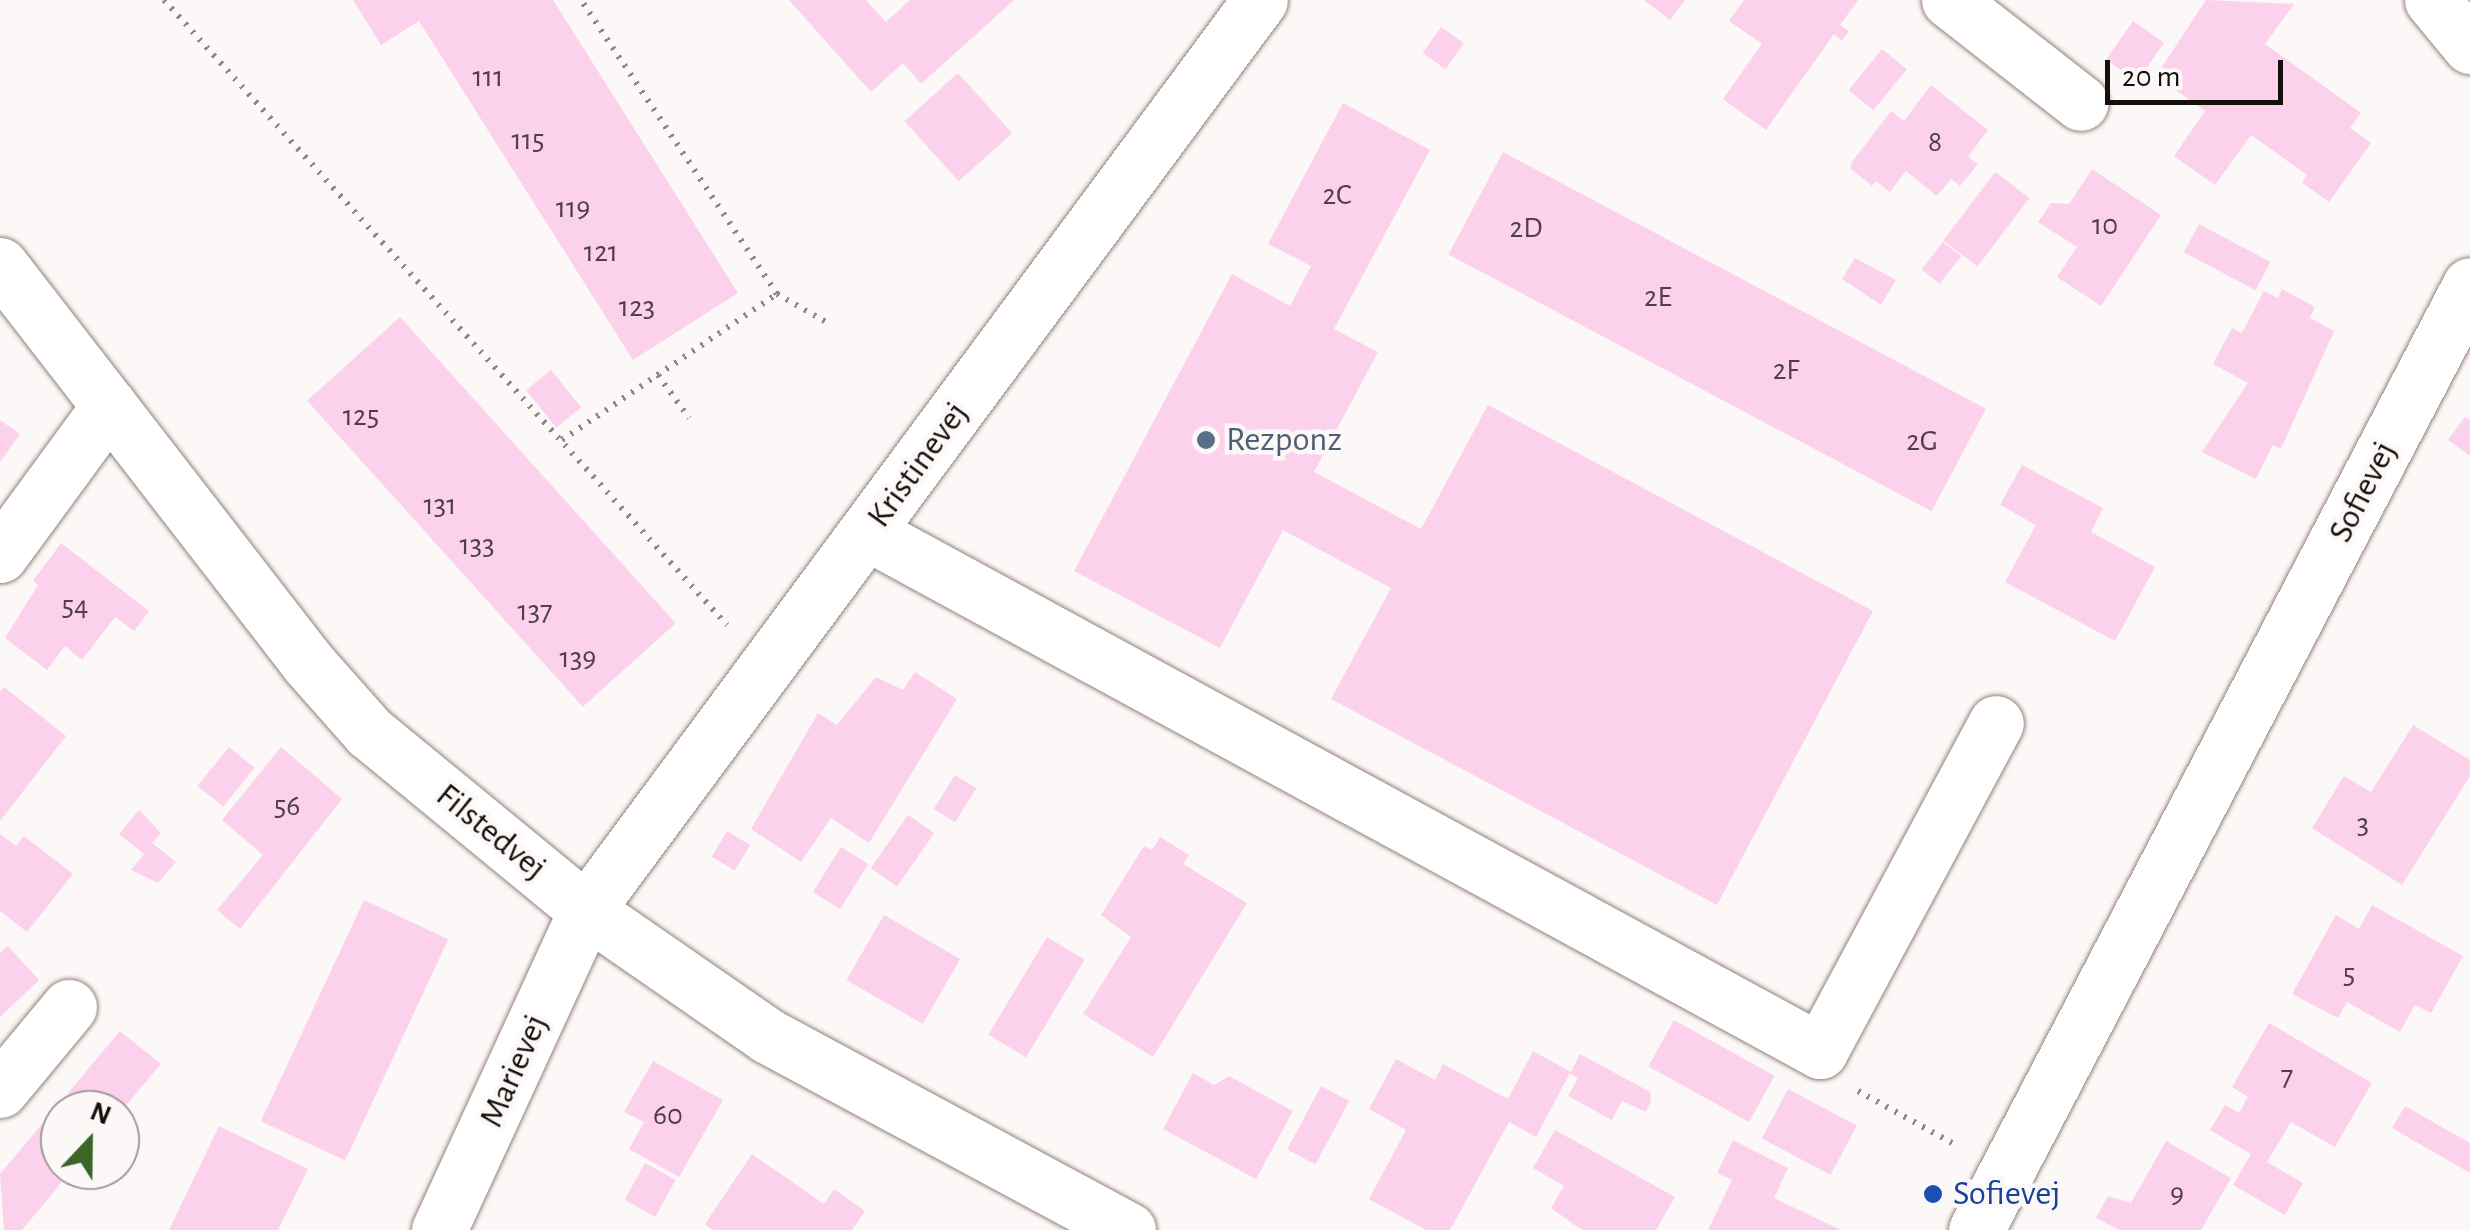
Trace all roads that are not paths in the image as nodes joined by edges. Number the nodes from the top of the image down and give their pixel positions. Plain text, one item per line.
1 (1949, 0) edge
2 (2432, 0) edge
3 (1246, 6) edge
4 (2470, 46) edge
5 (2081, 103) dead end
6 (0, 265) edge
7 (2470, 285) edge
8 (109, 406) junction
9 (868, 533) junction
10 (0, 555) edge
11 (1996, 723) dead end
12 (586, 910) junction
13 (69, 1007) dead end
14 (0, 1090) edge
15 (440, 1230) edge
16 (1128, 1230) edge
17 (1976, 1230) edge

1 - 5 street
2 - 4 street
3 - 9 street, Kristinevej
6 - 8 street, Filstedvej
7 - 17 street, Sofievej
8 - 10 street
8 - 12 street, Filstedvej
9 - 11 street
9 - 12 street, Kristinevej
12 - 15 street, Marievej
12 - 16 street, Filstedvej
13 - 14 street

